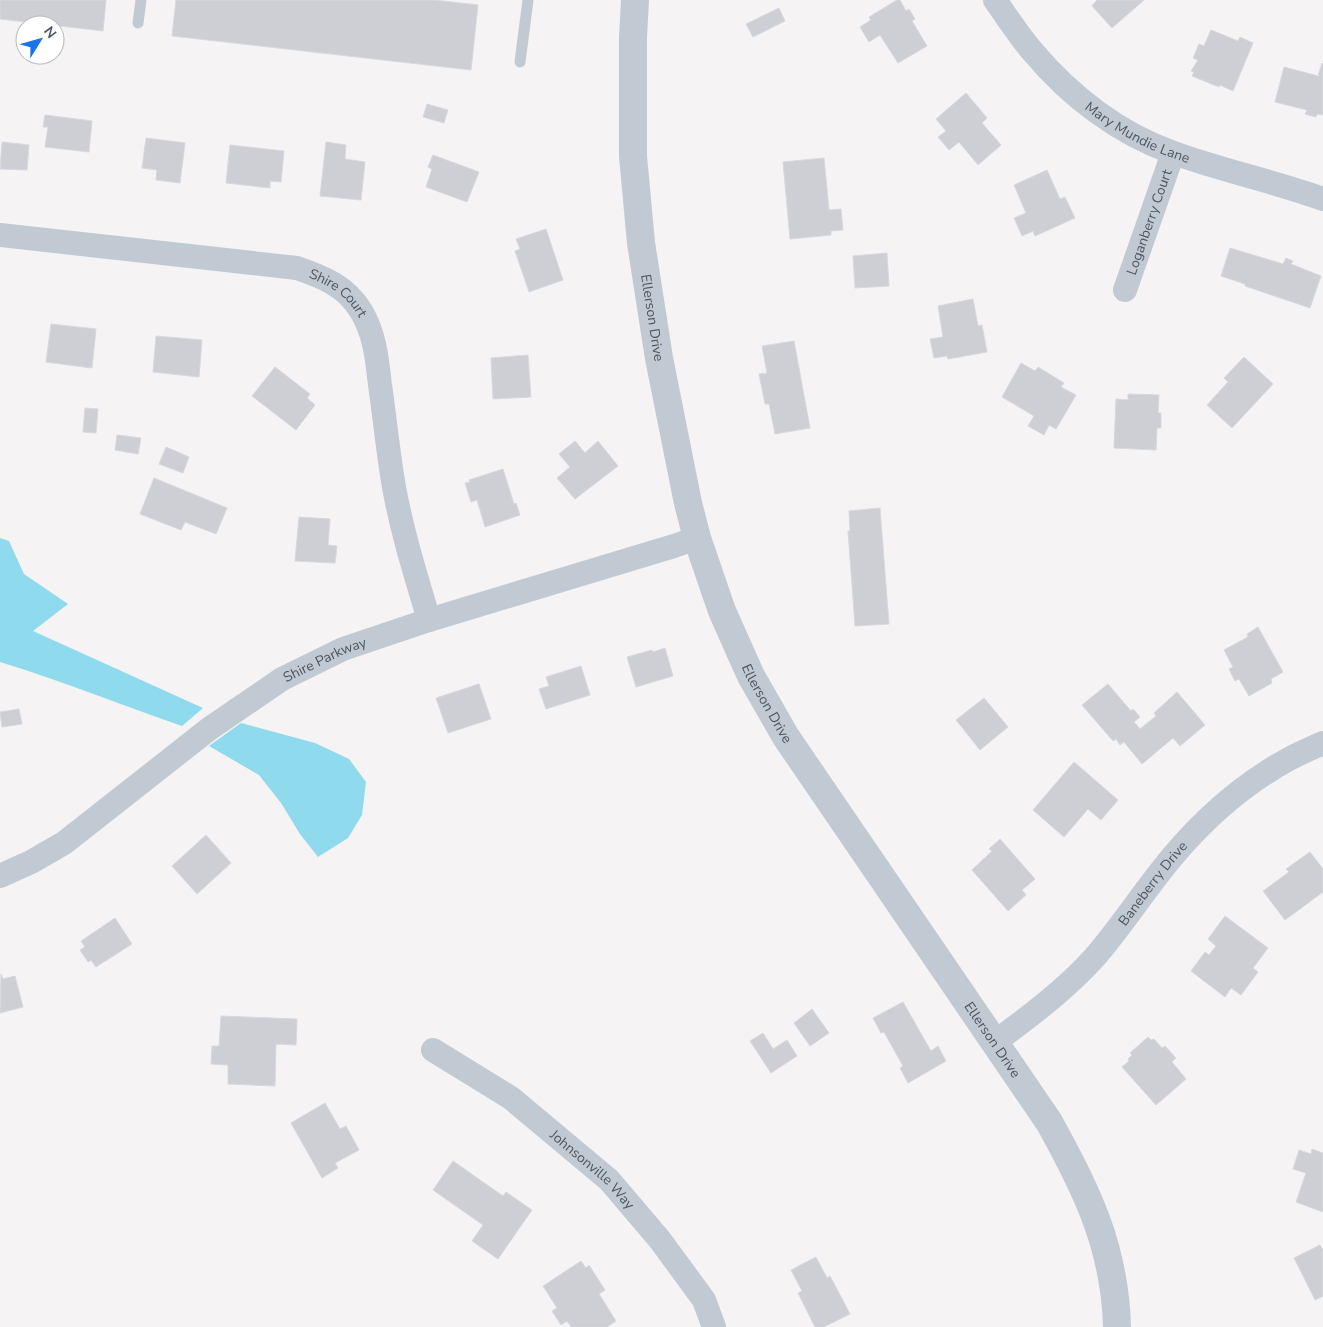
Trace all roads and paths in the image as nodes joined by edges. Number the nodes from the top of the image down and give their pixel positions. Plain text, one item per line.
1 (141, 0) edge
2 (528, 0) edge
3 (635, 0) edge
4 (995, 0) edge
5 (138, 24) dead end
6 (520, 62) dead end
7 (1173, 153) junction
8 (1323, 199) edge
9 (0, 235) edge
10 (1125, 290) dead end
11 (697, 538) junction
12 (429, 620) junction
13 (1323, 743) edge
14 (0, 876) edge
15 (995, 1042) junction
16 (432, 1050) dead end
17 (714, 1327) edge
18 (1117, 1327) edge

1 - 5 lane
2 - 6 lane
3 - 11 street, Ellerson Drive
4 - 7 street, Mary Mundie Lane
7 - 8 street, Mary Mundie Lane
7 - 10 street, Loganberry Court
9 - 12 street, Shire Court
11 - 12 street, Shire Parkway
11 - 15 street, Ellerson Drive
12 - 14 street, Shire Parkway
13 - 15 street, Baneberry Drive
15 - 18 street, Ellerson Drive
16 - 17 street, Johnsonville Way

